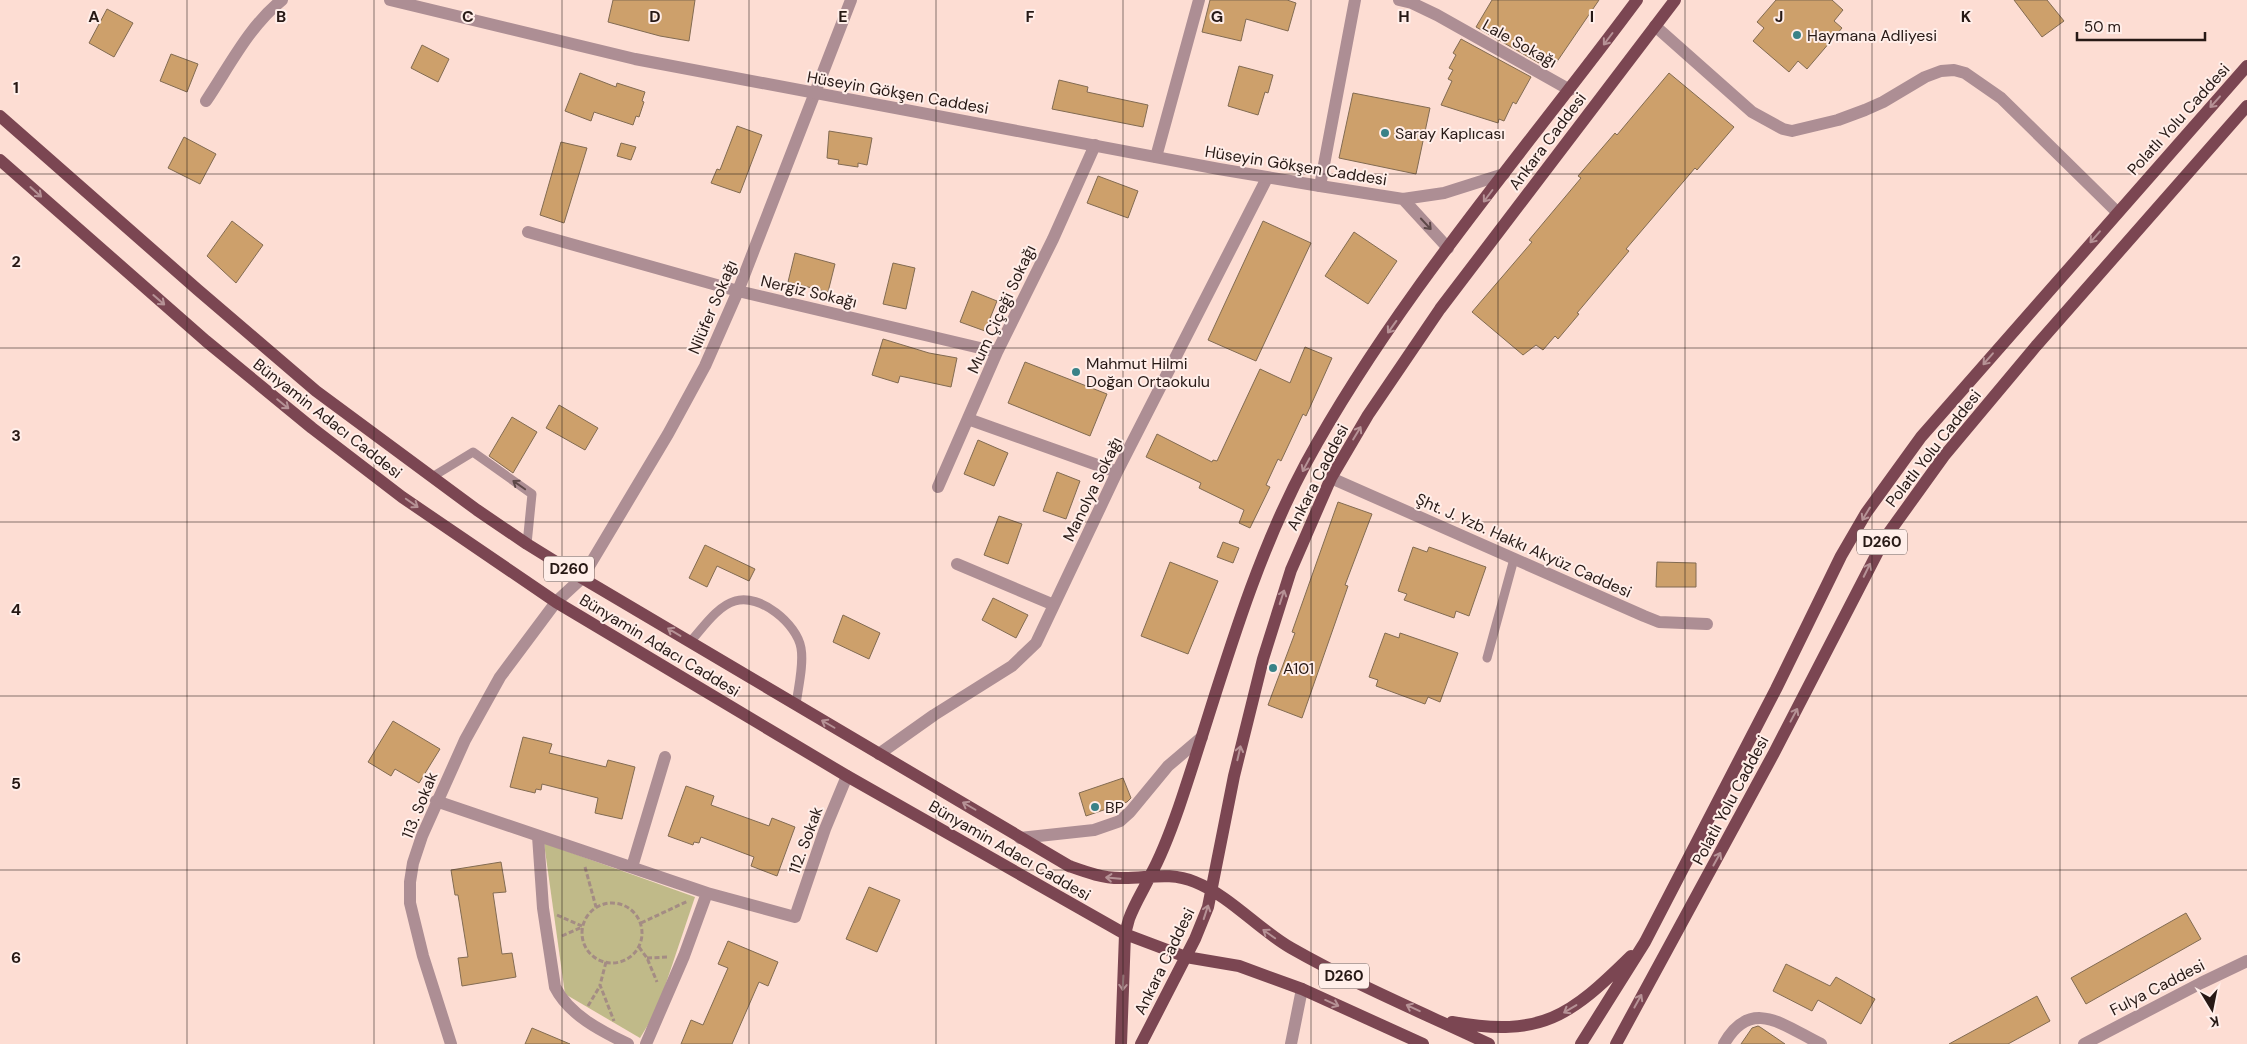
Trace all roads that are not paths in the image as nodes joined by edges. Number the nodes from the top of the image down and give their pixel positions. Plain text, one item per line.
1 (282, 0) edge
2 (390, 0) edge
3 (851, 0) edge
4 (1199, 0) edge
5 (1355, 0) edge
6 (1399, 0) edge
7 (1637, 0) edge
8 (1676, 0) edge
9 (1413, 2) edge
10 (1655, 26) junction
11 (2247, 66) edge
12 (1570, 90) junction
13 (816, 94) junction
14 (206, 101) dead end
15 (2247, 106) edge
16 (0, 116) edge
17 (1095, 145) junction
18 (1156, 157) junction
19 (0, 160) edge
20 (1504, 174) junction
21 (1267, 178) junction
22 (1320, 186) junction
23 (1403, 199) junction
24 (2117, 212) junction
25 (528, 232) dead end
26 (1448, 248) junction
27 (738, 291) junction
28 (997, 352) junction
29 (968, 419) junction
30 (1117, 472) junction
31 (432, 477) junction
32 (1331, 478) junction
33 (938, 487) dead end
34 (527, 544) junction
35 (1514, 559) junction
36 (957, 564) dead end
37 (582, 578) junction
38 (556, 602) junction
39 (1054, 605) junction
40 (1707, 624) dead end
41 (690, 642) junction
42 (1486, 658) dead end
43 (796, 705) junction
44 (1202, 737) junction
45 (879, 754) junction
46 (666, 758) dead end
47 (847, 776) junction
48 (436, 801) junction
49 (538, 836) junction
50 (1020, 838) junction
51 (632, 867) junction
52 (1150, 876) junction
53 (1212, 889) junction
54 (706, 893) junction
55 (1125, 934) junction
56 (1645, 942) junction
57 (1186, 957) junction
58 (2247, 961) edge
59 (1302, 990) junction
60 (1435, 1019) junction
61 (625, 1042) edge
62 (450, 1044) edge
63 (646, 1044) edge
64 (1121, 1044) edge
65 (1141, 1044) edge
66 (1291, 1044) edge
67 (1424, 1044) edge
68 (1489, 1044) edge
69 (1582, 1044) edge
70 (1616, 1044) edge
71 (1724, 1044) edge
72 (1821, 1044) edge
73 (2084, 1044) edge

1 - 14 street
2 - 13 street, Hüseyin Gökşen Caddesi
3 - 13 street, Nilüfer Sokağı
4 - 18 street
5 - 22 street
6 - 9 street, Lale Sokağı
7 -> 12 main road, Ankara Caddesi
8 - 10 main road, Ankara Caddesi
9 - 12 street, Lale Sokağı
10 - 24 street
32 -> 10 main road, Ankara Caddesi
11 -> 24 main road, Polatlı Yolu Caddesi / D260
12 - 20 main road, Ankara Caddesi
13 - 17 street, Hüseyin Gökşen Caddesi
13 - 27 street, Nilüfer Sokağı
70 -> 15 main road, Polatlı Yolu Caddesi / D260
16 - 31 main road, D260
17 - 18 street, Hüseyin Gökşen Caddesi
17 - 28 street, Mum Çiçeği Sokağı
18 - 21 street, Hüseyin Gökşen Caddesi
19 -> 38 main road, Bünyamin Adacı Caddesi / D260
20 - 23 street, Hüseyin Gökşen Caddesi
20 -> 26 main road, Ankara Caddesi
21 - 22 street, Hüseyin Gökşen Caddesi
21 - 30 street, Manolya Sokağı
22 - 23 street, Hüseyin Gökşen Caddesi
23 -> 26 street, Hüseyin Gökşen Caddesi
24 -> 56 main road, Polatlı Yolu Caddesi / D260
25 - 27 street, Nergiz Sokağı
26 -> 44 main road, Ankara Caddesi
27 - 28 street, Nergiz Sokağı
27 - 37 street, Nilüfer Sokağı
28 - 29 street, Mum Çiçeği Sokağı
29 - 30 street
29 - 33 street, Mum Çiçeği Sokağı
30 - 39 street, Manolya Sokağı
31 - 34 main road, D260
34 -> 31 lane
32 - 35 street, Şht. J. Yzb. Hakkı Akyüz Caddesi
53 -> 32 main road, Ankara Caddesi
34 - 37 main road, D260
35 - 40 street, Şht. J. Yzb. Hakkı Akyüz Caddesi
35 - 42 lane
36 - 39 street
37 - 38 street, Nilüfer Sokağı
41 -> 37 main road, D260
38 - 47 main road, Bünyamin Adacı Caddesi / D260
38 - 48 street, 113. Sokak
39 - 45 street, Manolya Sokağı
41 - 43 main road, D260
41 - 43 lane
45 -> 43 main road, D260
44 - 50 street
44 - 52 main road, Ankara Caddesi
50 -> 45 main road, D260
46 - 51 street
47 - 54 street, 112. Sokak
47 - 55 main road, Bünyamin Adacı Caddesi / D260
48 - 49 street
48 - 62 street, 113. Sokak
49 - 51 street
49 - 61 street
52 -> 50 main road, D260
51 - 54 street
52 - 53 main road, D260
52 - 55 main road, Ankara Caddesi
57 -> 53 main road, Ankara Caddesi
60 -> 53 main road, D260
54 - 63 street
55 - 57 main road, Bünyamin Adacı Caddesi / D260
55 -> 64 main road, Ankara Caddesi
56 -> 60 main road, Polatlı Yolu Caddesi / D260
56 - 69 main road, Polatlı Yolu Caddesi
57 - 59 main road, D260
57 - 65 main road, Ankara Caddesi
58 - 73 street, Fulya Caddesi
59 - 66 street
59 -> 67 main road, D260
60 - 68 main road, D260
71 - 72 street

